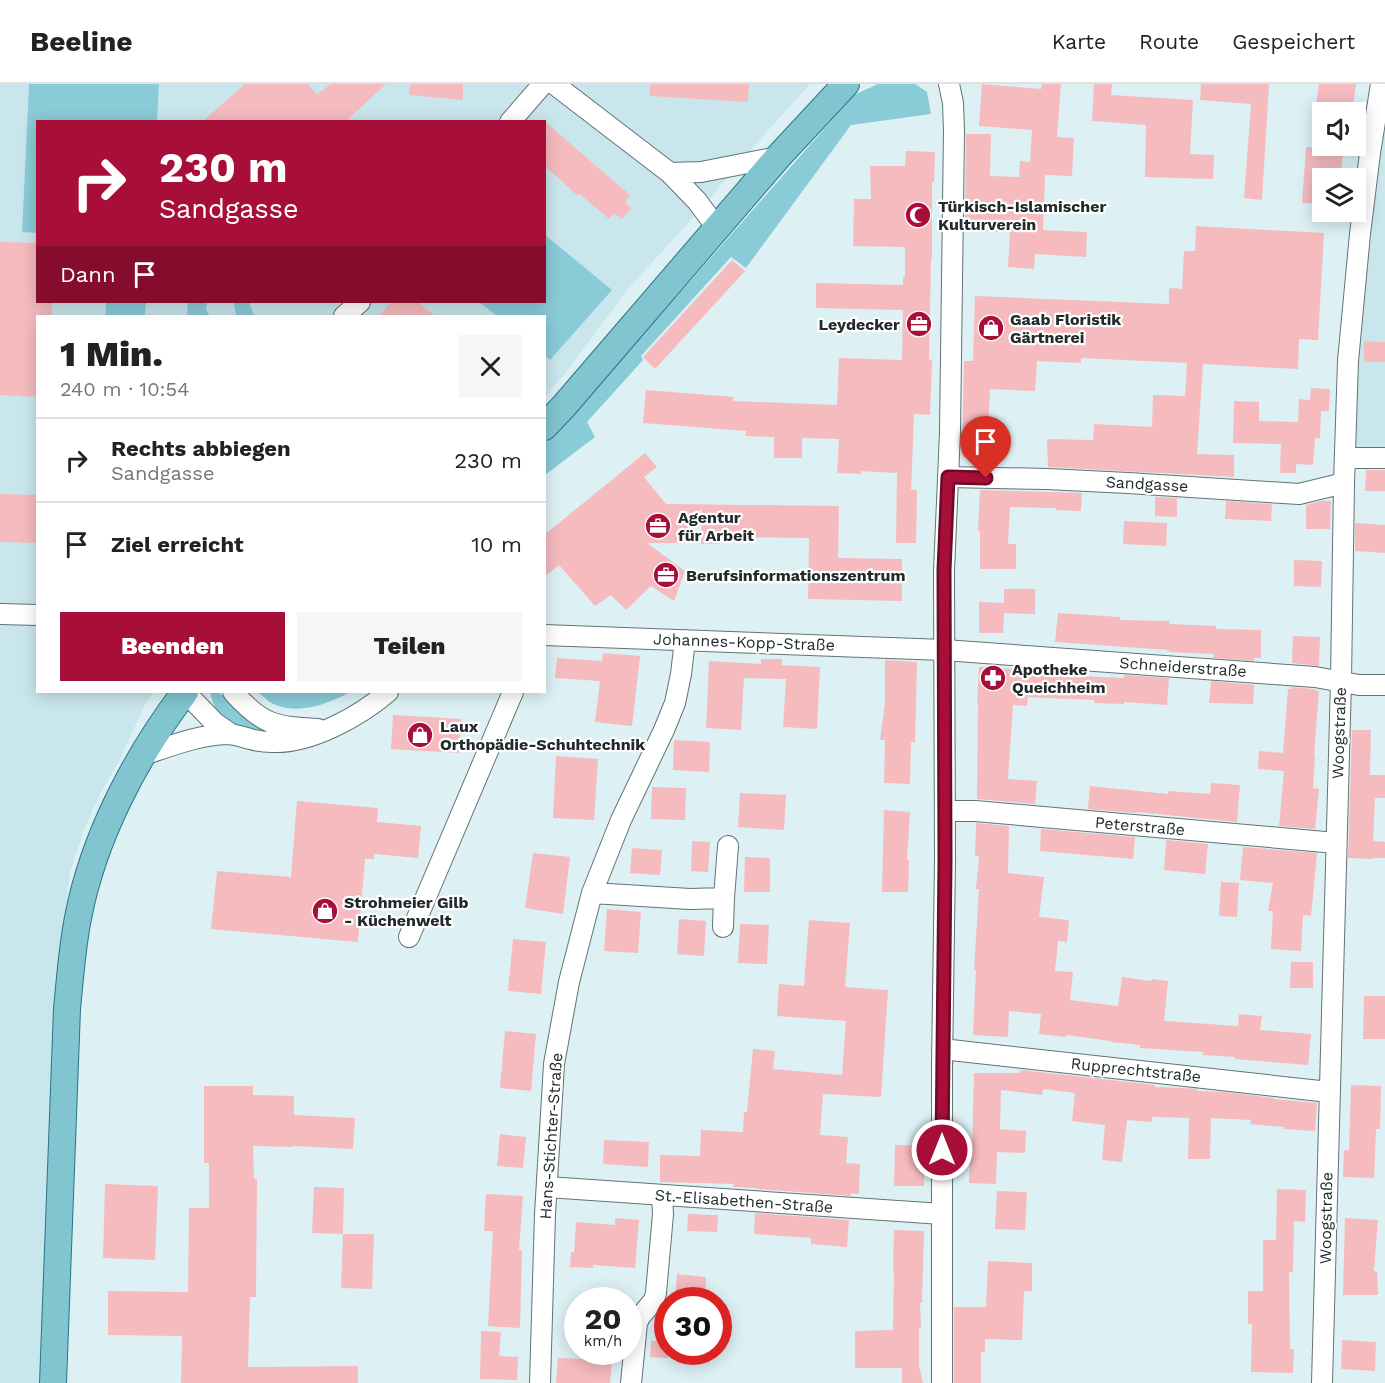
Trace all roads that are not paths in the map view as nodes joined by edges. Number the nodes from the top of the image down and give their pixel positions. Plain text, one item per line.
1 (543, 84) edge
2 (554, 84) edge
3 (846, 84) edge
4 (949, 84) edge
5 (1381, 84) edge
6 (512, 120) edge
7 (778, 157) junction
8 (670, 173) junction
9 (717, 228) junction
10 (359, 303) edge
11 (345, 315) edge
12 (546, 425) edge
13 (1345, 458) junction
14 (1385, 458) edge
15 (948, 477) junction
16 (1344, 483) junction
17 (0, 614) edge
18 (36, 615) edge
19 (546, 635) edge
20 (685, 640) junction
21 (944, 650) junction
22 (1341, 681) junction
23 (1385, 685) edge
24 (184, 693) edge
25 (186, 693) edge
26 (234, 693) edge
27 (387, 693) edge
28 (513, 693) edge
29 (327, 729) junction
30 (231, 734) junction
31 (143, 755) junction
32 (945, 811) junction
33 (1336, 843) junction
34 (728, 846) dead end
35 (592, 893) junction
36 (724, 898) junction
37 (723, 927) dead end
38 (409, 938) dead end
39 (942, 1049) junction
40 (1329, 1092) junction
41 (547, 1187) junction
42 (662, 1195) junction
43 (942, 1214) junction
44 (53, 1383) edge
45 (540, 1383) edge
46 (631, 1383) edge
47 (942, 1383) edge
48 (1322, 1383) edge

1 - 6 street
2 - 8 street
3 - 7 main road
4 - 15 street
5 - 13 street, Woogstraße
7 - 8 street
7 - 9 main road
8 - 9 street
9 - 12 main road
10 - 11 street
13 - 14 street
13 - 16 street, Woogstraße
15 - 16 street, Sandgasse
15 - 21 street
16 - 22 street, Woogstraße
17 - 18 street
19 - 20 street, Johannes-Kopp-Straße
20 - 21 street, Johannes-Kopp-Straße
20 - 35 street, Hans-Stichter-Straße
21 - 22 street, Schneiderstraße
21 - 32 street
22 - 23 street, Schneiderstraße
22 - 33 street, Woogstraße
24 - 31 main road
25 - 30 street
26 - 29 street
27 - 29 street
28 - 38 street
29 - 30 street
30 - 31 street
31 - 44 main road
32 - 33 street, Peterstraße
32 - 39 street
33 - 40 street, Woogstraße
34 - 36 street
35 - 36 street
35 - 41 street, Hans-Stichter-Straße
36 - 37 street
39 - 40 street, Rupprechtstraße
39 - 43 street
40 - 48 street, Woogstraße
41 - 42 street, St.-Elisabethen-Straße
41 - 45 street, Hans-Stichter-Straße
42 - 43 street, St.-Elisabethen-Straße
42 - 46 street
43 - 47 street

